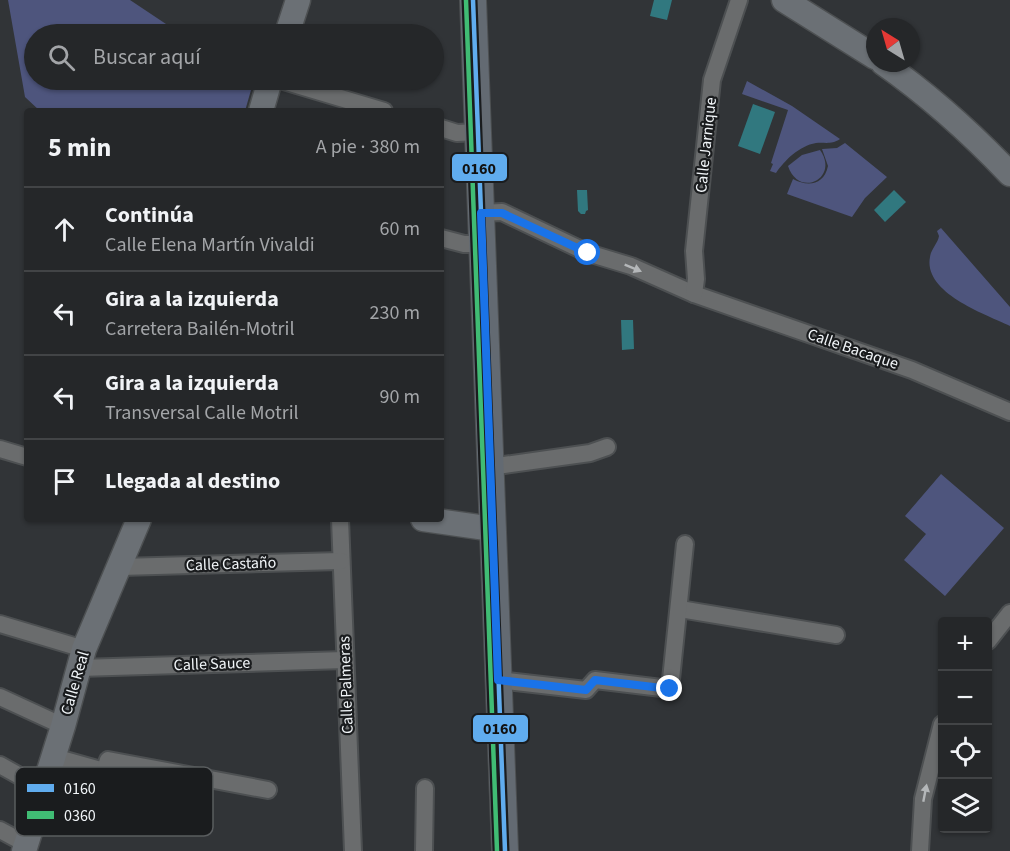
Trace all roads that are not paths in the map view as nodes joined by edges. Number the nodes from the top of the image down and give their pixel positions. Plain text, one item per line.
1 (298, 0) edge
2 (473, 0) edge
3 (739, 0) edge
4 (784, 0) edge
5 (290, 24) edge
6 (866, 51) edge
7 (896, 72) edge
8 (267, 90) edge
9 (314, 90) edge
10 (262, 108) edge
11 (374, 108) edge
12 (444, 129) edge
13 (478, 132) junction
14 (1008, 169) edge
15 (481, 213) junction
16 (444, 239) edge
17 (482, 244) junction
18 (694, 294) junction
19 (1010, 412) edge
20 (607, 447) dead end
21 (0, 449) edge
22 (24, 456) edge
23 (490, 467) junction
24 (138, 522) edge
25 (340, 522) edge
26 (444, 522) edge
27 (493, 529) junction
28 (685, 544) dead end
29 (341, 561) junction
30 (120, 567) junction
31 (680, 609) junction
32 (1010, 613) edge
33 (0, 624) edge
34 (836, 635) dead end
35 (992, 635) edge
36 (81, 658) junction
37 (345, 660) junction
38 (498, 680) junction
39 (0, 696) edge
40 (942, 725) edge
41 (63, 726) junction
42 (54, 758) junction
43 (0, 765) edge
44 (51, 767) edge
45 (89, 767) edge
46 (105, 767) edge
47 (145, 767) edge
48 (15, 773) edge
49 (213, 780) edge
50 (425, 788) dead end
51 (268, 790) dead end
52 (0, 831) edge
53 (25, 848) edge
54 (353, 851) edge
55 (424, 851) edge
56 (504, 851) edge
57 (920, 851) edge

1 - 5 street
2 - 13 main road
3 - 18 street, Calle Jarnique
4 - 6 street
7 - 14 street
8 - 10 street
9 - 11 street
12 - 13 street
13 - 15 main road
15 - 17 main road
15 -> 18 street, Calle Bacaque
16 - 17 street
17 - 23 main road
18 - 19 street, Calle Bacaque
20 - 23 street
21 - 22 street
23 - 27 main road
24 - 30 street, Calle Real
25 - 29 street, Calle Palmeras
26 - 27 street
27 - 38 main road
28 - 31 street
29 - 30 street, Calle Castaño
29 - 37 street, Calle Palmeras
30 - 36 street, Calle Real
31 - 34 street
31 - 38 street
32 - 35 street
33 - 36 street, Calle Sauce
36 - 37 street, Calle Sauce
36 - 41 street, Calle Real
37 - 54 street, Calle Palmeras
38 - 56 main road
39 - 41 street
57 -> 40 street
41 - 42 street, Calle Real
42 - 44 street, Calle Real
42 - 45 street
43 - 48 street
46 - 47 street
49 - 51 street
50 - 55 street
52 - 53 street

